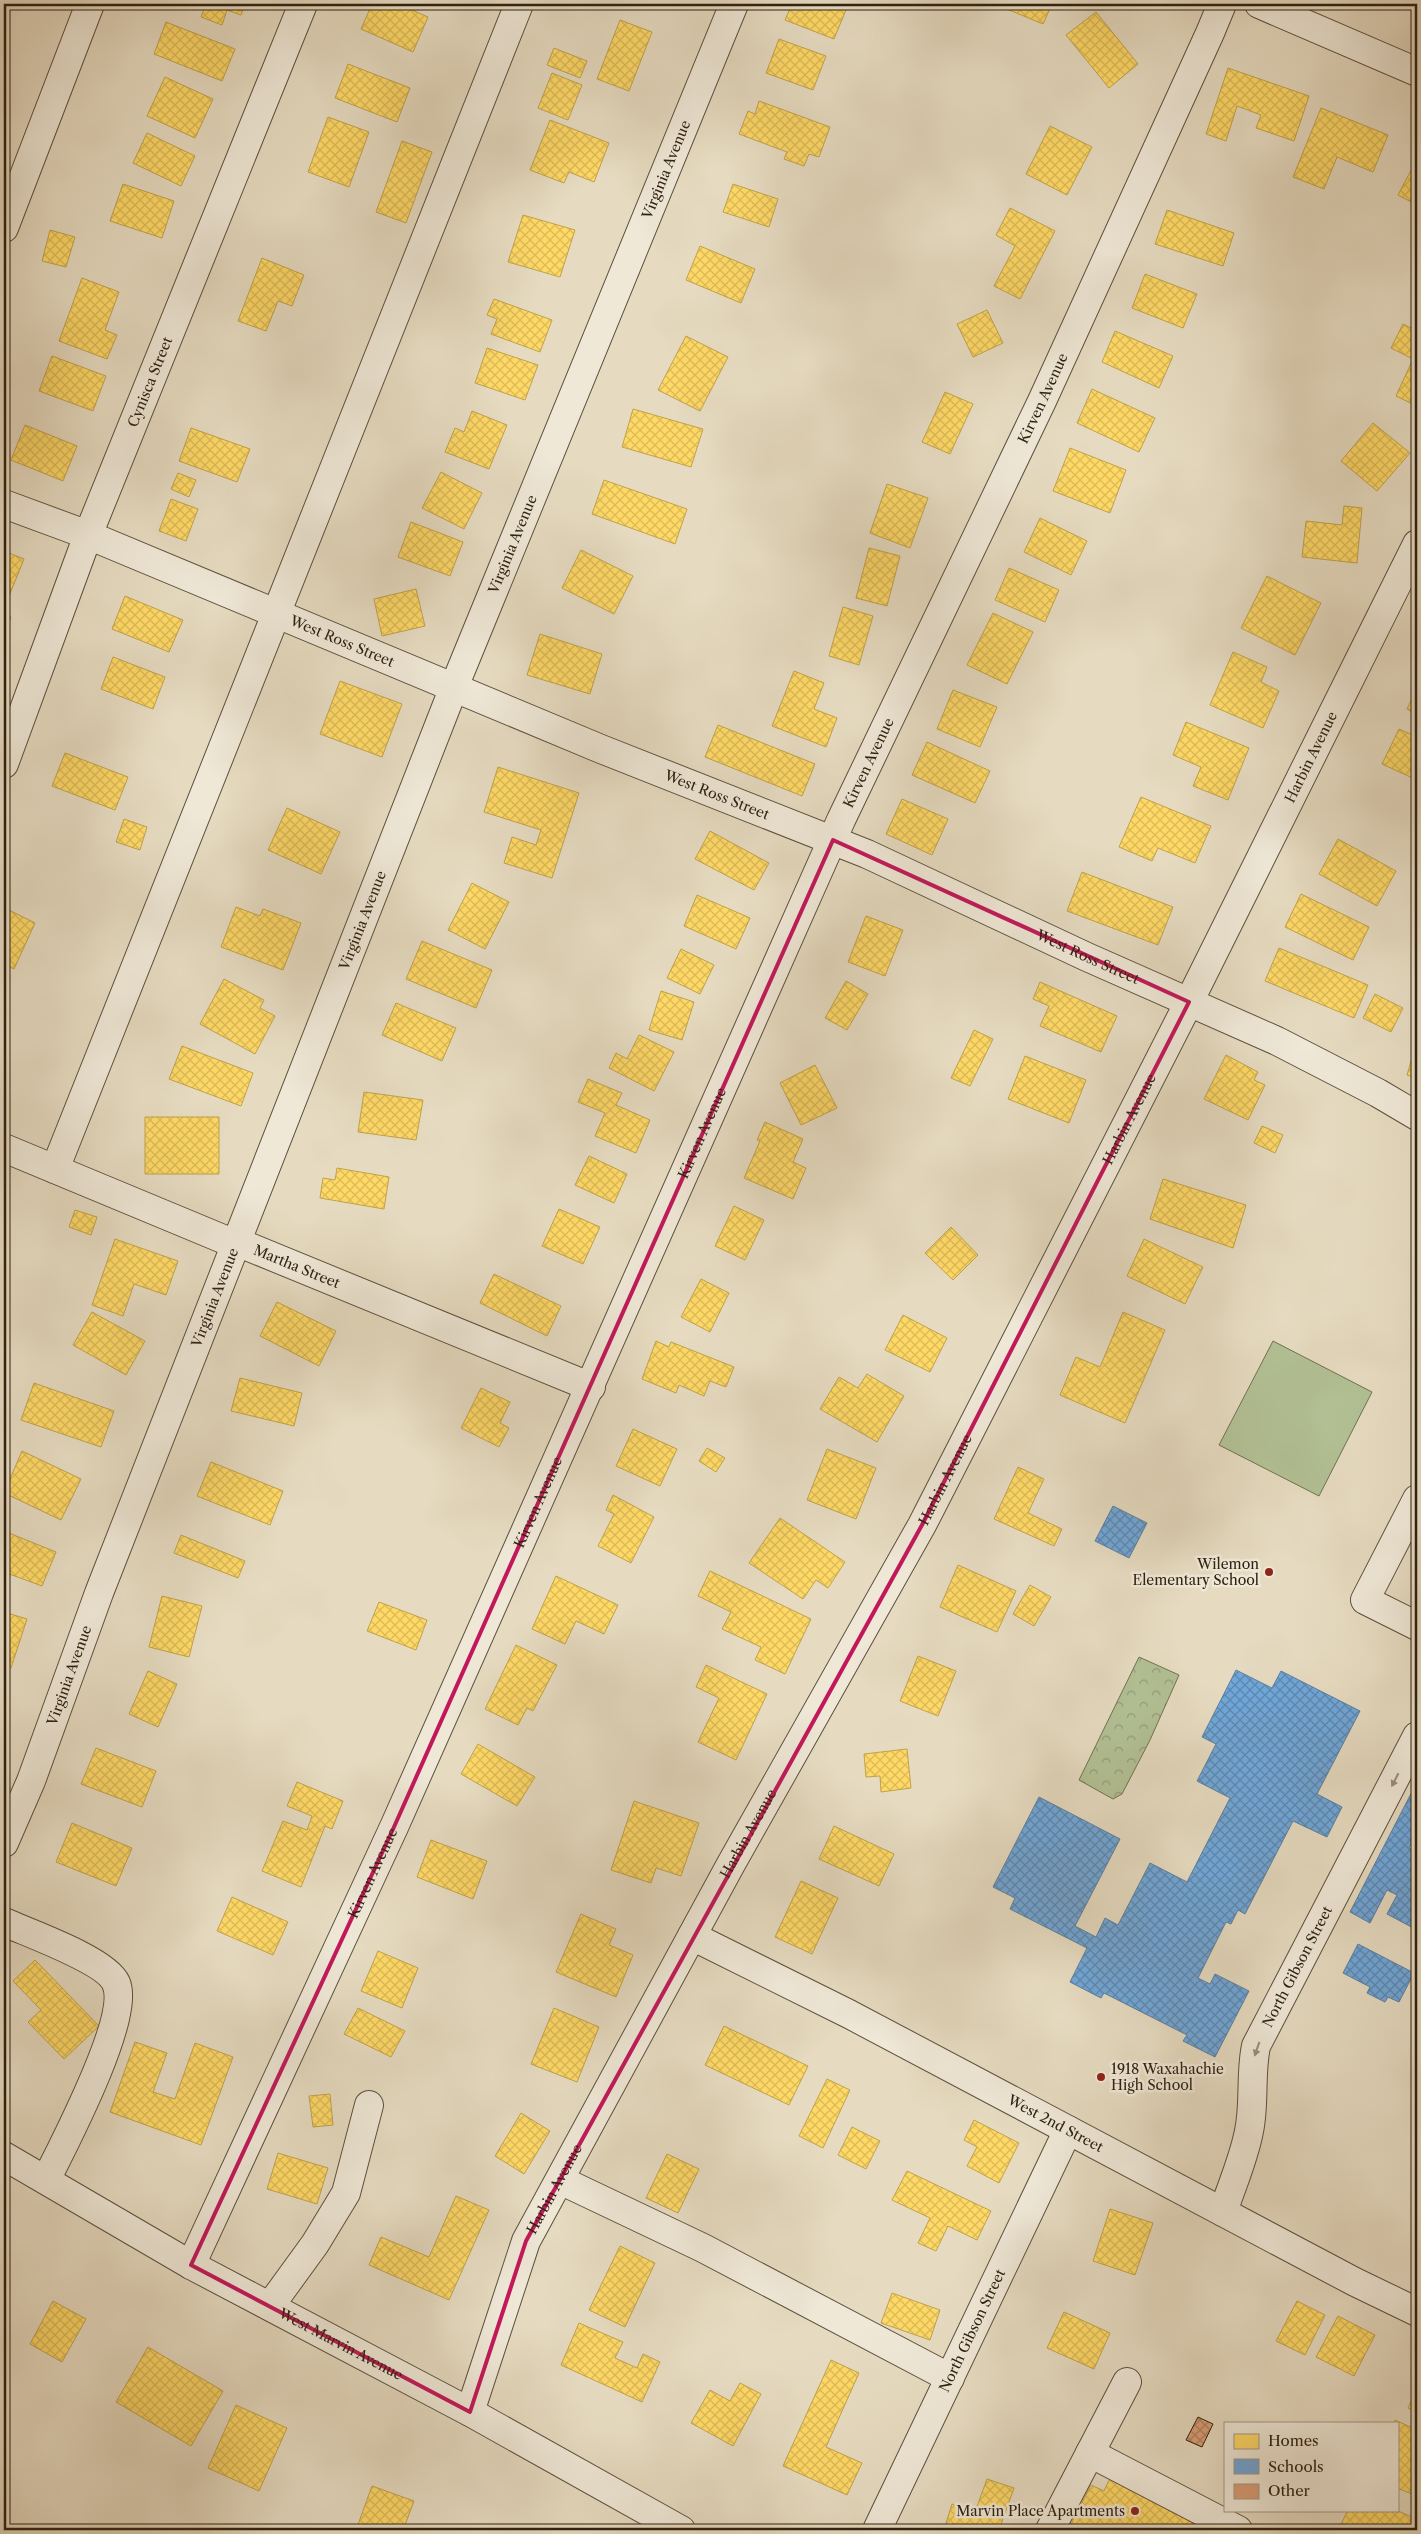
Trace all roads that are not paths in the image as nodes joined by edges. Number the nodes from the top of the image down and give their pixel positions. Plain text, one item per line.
1 (90, 4) edge
2 (303, 4) edge
3 (519, 4) edge
4 (734, 4) edge
5 (1222, 4) edge
6 (1259, 4) edge
7 (1417, 72) edge
8 (4, 228) edge
9 (4, 504) edge
10 (88, 535) junction
11 (1417, 544) edge
12 (275, 613) junction
13 (454, 687) junction
14 (4, 764) edge
15 (834, 840) junction
16 (1189, 1002) junction
17 (1417, 1116) edge
18 (4, 1148) edge
19 (55, 1169) junction
20 (237, 1242) junction
21 (591, 1387) junction
22 (1417, 1499) edge
23 (1417, 1626) edge
24 (1417, 1736) edge
25 (4, 1843) edge
26 (4, 1922) edge
27 (692, 1936) junction
28 (369, 2105) dead end
29 (1068, 2130) junction
30 (4, 2156) edge
31 (46, 2180) junction
32 (560, 2180) junction
33 (1223, 2212) junction
34 (191, 2265) junction
35 (270, 2306) junction
36 (1417, 2312) edge
37 (950, 2378) junction
38 (1127, 2382) dead end
39 (470, 2412) junction
40 (1090, 2453) junction
41 (681, 2530) edge
42 (877, 2530) edge
43 (1050, 2530) edge
44 (1238, 2530) edge

1 - 8 street
2 - 10 street, Cynisca Street
3 - 12 street
4 - 13 street, Virginia Avenue
5 - 15 street, Kirven Avenue
6 - 7 street
9 - 10 street, West Ross Street
10 - 12 street, West Ross Street
10 - 14 street, Cynisca Street
11 - 16 street, Harbin Avenue
12 - 13 street, West Ross Street
12 - 19 street
13 - 15 street, West Ross Street
13 - 20 street, Virginia Avenue
15 - 16 street, West Ross Street
15 - 21 street, Kirven Avenue
16 - 17 street, West Ross Street
16 - 27 street, Harbin Avenue
18 - 19 street, Martha Street
19 - 20 street, Martha Street
20 - 21 street, Martha Street
20 - 25 street, Virginia Avenue
21 - 34 street, Kirven Avenue
22 - 23 street
24 -> 33 street, North Gibson Street
26 - 31 street
27 - 29 street, West 2nd Street
27 - 32 street, Harbin Avenue
28 - 35 street
29 - 33 street, West 2nd Street
29 - 37 street, North Gibson Street
30 - 31 street, West Marvin Avenue
31 - 34 street, West Marvin Avenue
32 - 37 street
32 - 39 street, Harbin Avenue
33 - 36 street, West 2nd Street
34 - 35 street, West Marvin Avenue
35 - 39 street, West Marvin Avenue
37 - 42 street, North Gibson Street
38 - 40 street
39 - 41 street, West Marvin Avenue
40 - 43 street
40 - 44 street

